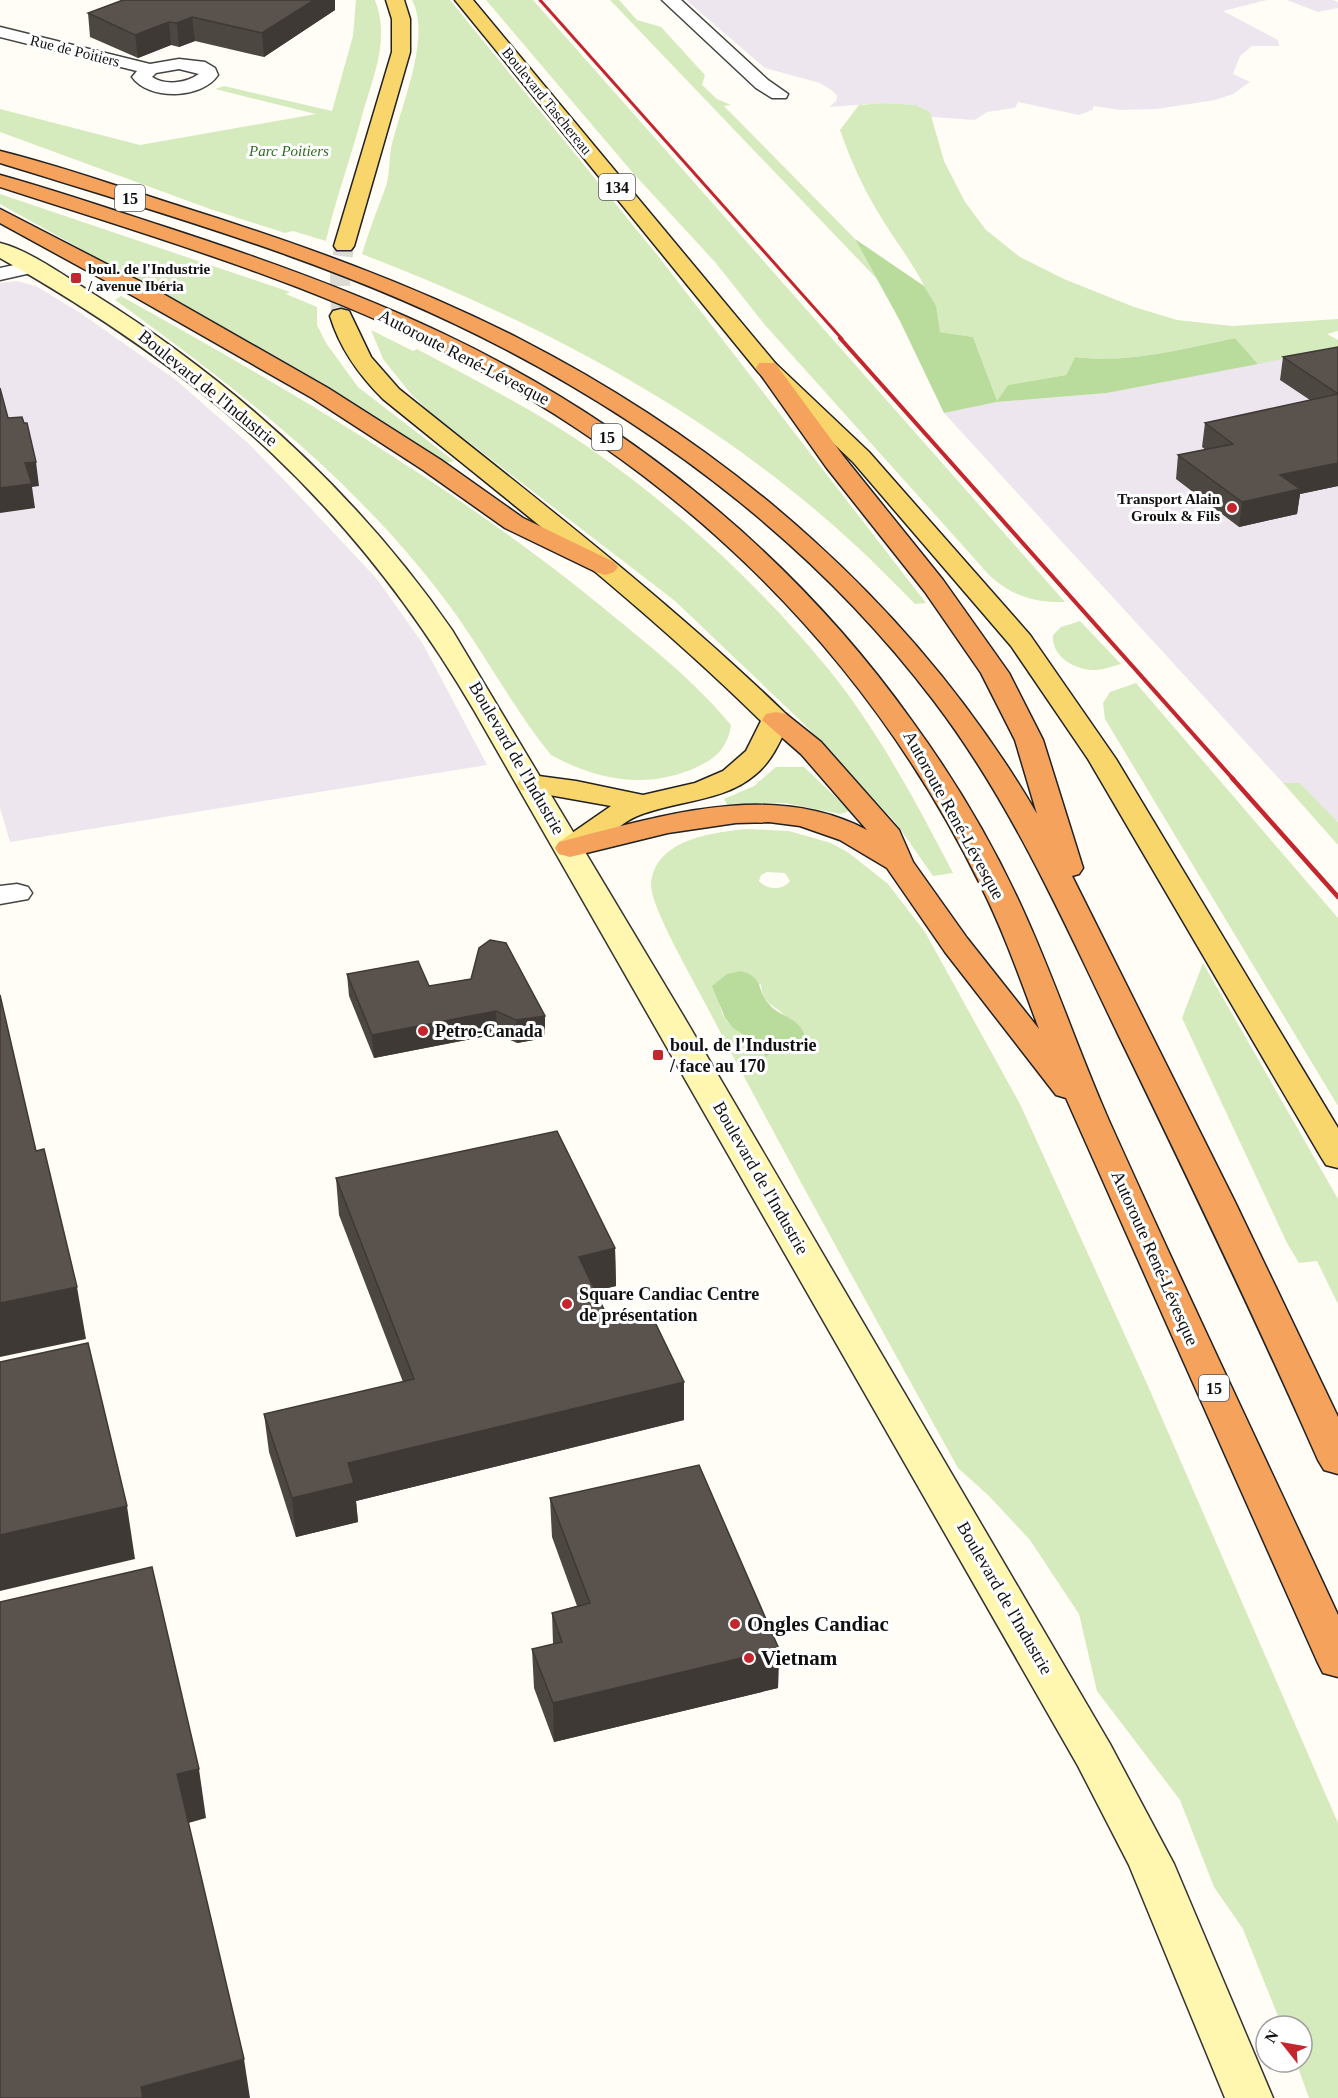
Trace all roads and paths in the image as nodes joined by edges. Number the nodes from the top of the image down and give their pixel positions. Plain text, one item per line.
1 (395, 0) edge
2 (464, 0) edge
3 (671, 0) edge
4 (0, 32) edge
5 (150, 69) dead end
6 (779, 93) dead end
7 (0, 156) edge
8 (0, 181) edge
9 (0, 215) edge
10 (344, 246) tunnel mouth
11 (0, 249) edge
12 (33, 267) junction
13 (0, 274) edge
14 (341, 316) tunnel mouth
15 (767, 368) junction
16 (604, 567) junction
17 (776, 720) junction
18 (531, 784) junction
19 (642, 804) junction
20 (570, 848) junction
21 (898, 862) junction
22 (1089, 942) junction
23 (1090, 1116) junction
24 (1338, 1157) edge
25 (1268, 1302) junction
26 (1338, 1410) edge
27 (1338, 1460) edge
28 (1338, 1661) edge
29 (1249, 2098) edge

1 - 10 main road
2 - 15 main road, Boulevard Taschereau / 134
3 - 6 street
4 - 5 street, Rue de Poitiers
7 - 22 highway, Autoroute René-Lévesque / 15
8 - 23 highway, Autoroute René-Lévesque / 15
9 - 16 highway
11 - 12 street, Boulevard de l'Industrie
12 - 13 street
12 - 18 street, Boulevard de l'Industrie
14 - 16 main road
15 - 22 highway
15 - 24 main road, Boulevard Taschereau
16 - 17 main road
17 - 19 main road
17 - 21 highway
18 - 19 main road
18 - 20 street, Boulevard de l'Industrie
19 - 20 main road
20 - 21 highway
20 - 29 street, Boulevard de l'Industrie
21 - 23 highway
22 - 25 highway, Autoroute René-Lévesque / 15
23 - 28 highway, Autoroute René-Lévesque / 15
25 - 26 highway
25 - 27 highway, Autoroute René-Lévesque / 15

